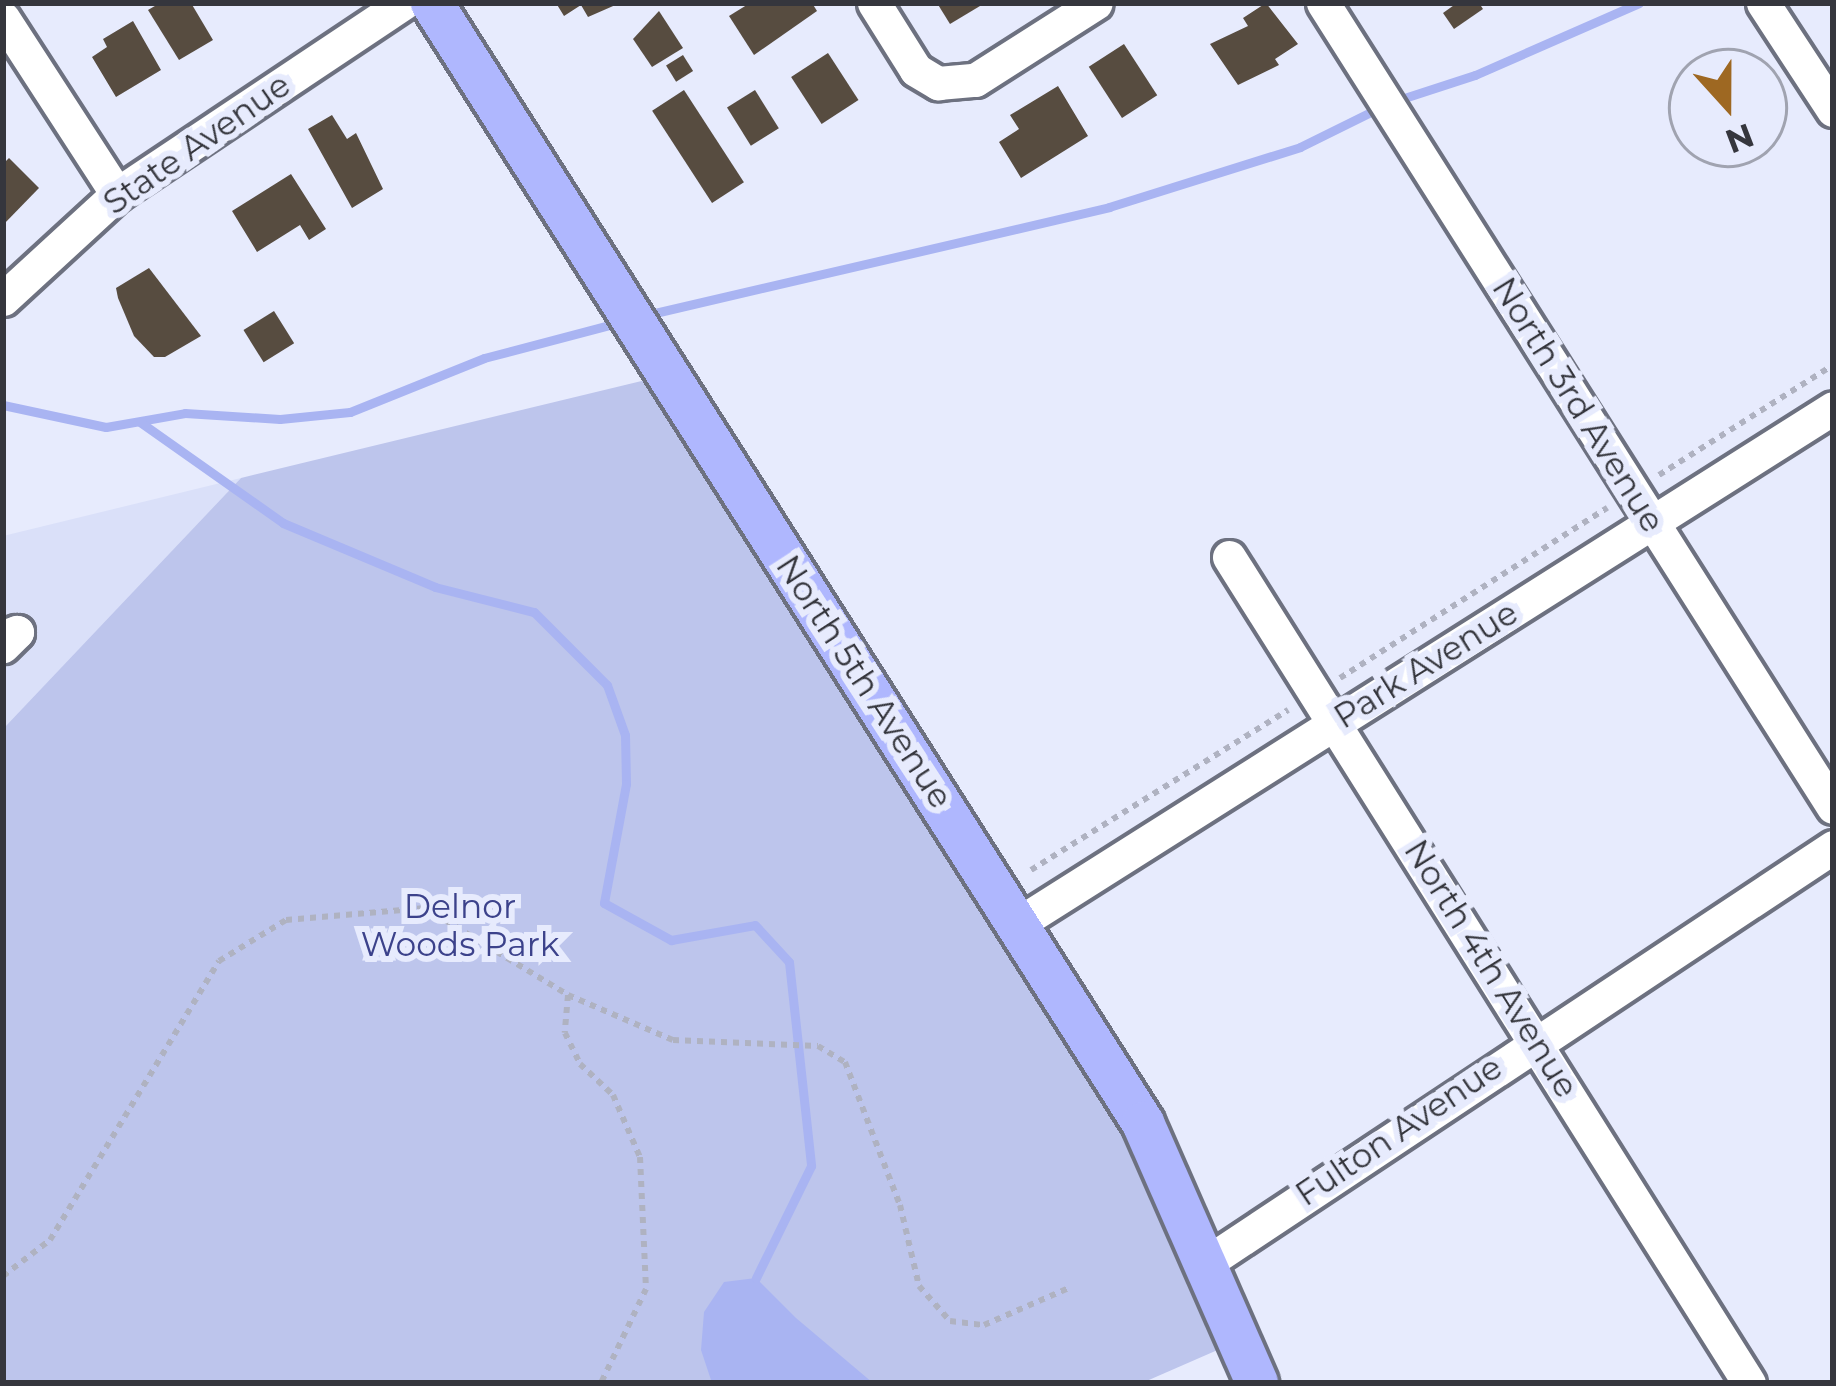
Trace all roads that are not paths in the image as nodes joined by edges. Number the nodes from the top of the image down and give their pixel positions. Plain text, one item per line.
1 (403, 3) edge
2 (432, 3) edge
3 (874, 3) edge
4 (1096, 3) edge
5 (1323, 3) edge
6 (1763, 3) edge
7 (3, 18) edge
8 (1833, 110) edge
9 (117, 194) junction
10 (3, 299) edge
11 (1833, 408) edge
12 (1652, 523) junction
13 (1229, 557) dead end
14 (1336, 722) junction
15 (1833, 808) edge
16 (1833, 847) edge
17 (1018, 923) junction
18 (1535, 1039) junction
19 (1209, 1261) junction
20 (1257, 1383) edge
21 (1749, 1383) edge

1 - 9 street, State Avenue
2 - 17 main road, North 5th Avenue
3 - 4 street
5 - 12 street, North 3rd Avenue
6 - 8 street
7 - 9 street
9 - 10 street, State Avenue
11 - 12 street, Park Avenue
12 - 14 street, Park Avenue
12 - 15 street, North 3rd Avenue
13 - 14 street, North 4th Avenue
14 - 17 street, Park Avenue
14 - 18 street, North 4th Avenue
16 - 18 street, Fulton Avenue
17 - 19 main road, North 5th Avenue
18 - 19 street, Fulton Avenue
18 - 21 street, North 4th Avenue
19 - 20 main road, North 5th Avenue

